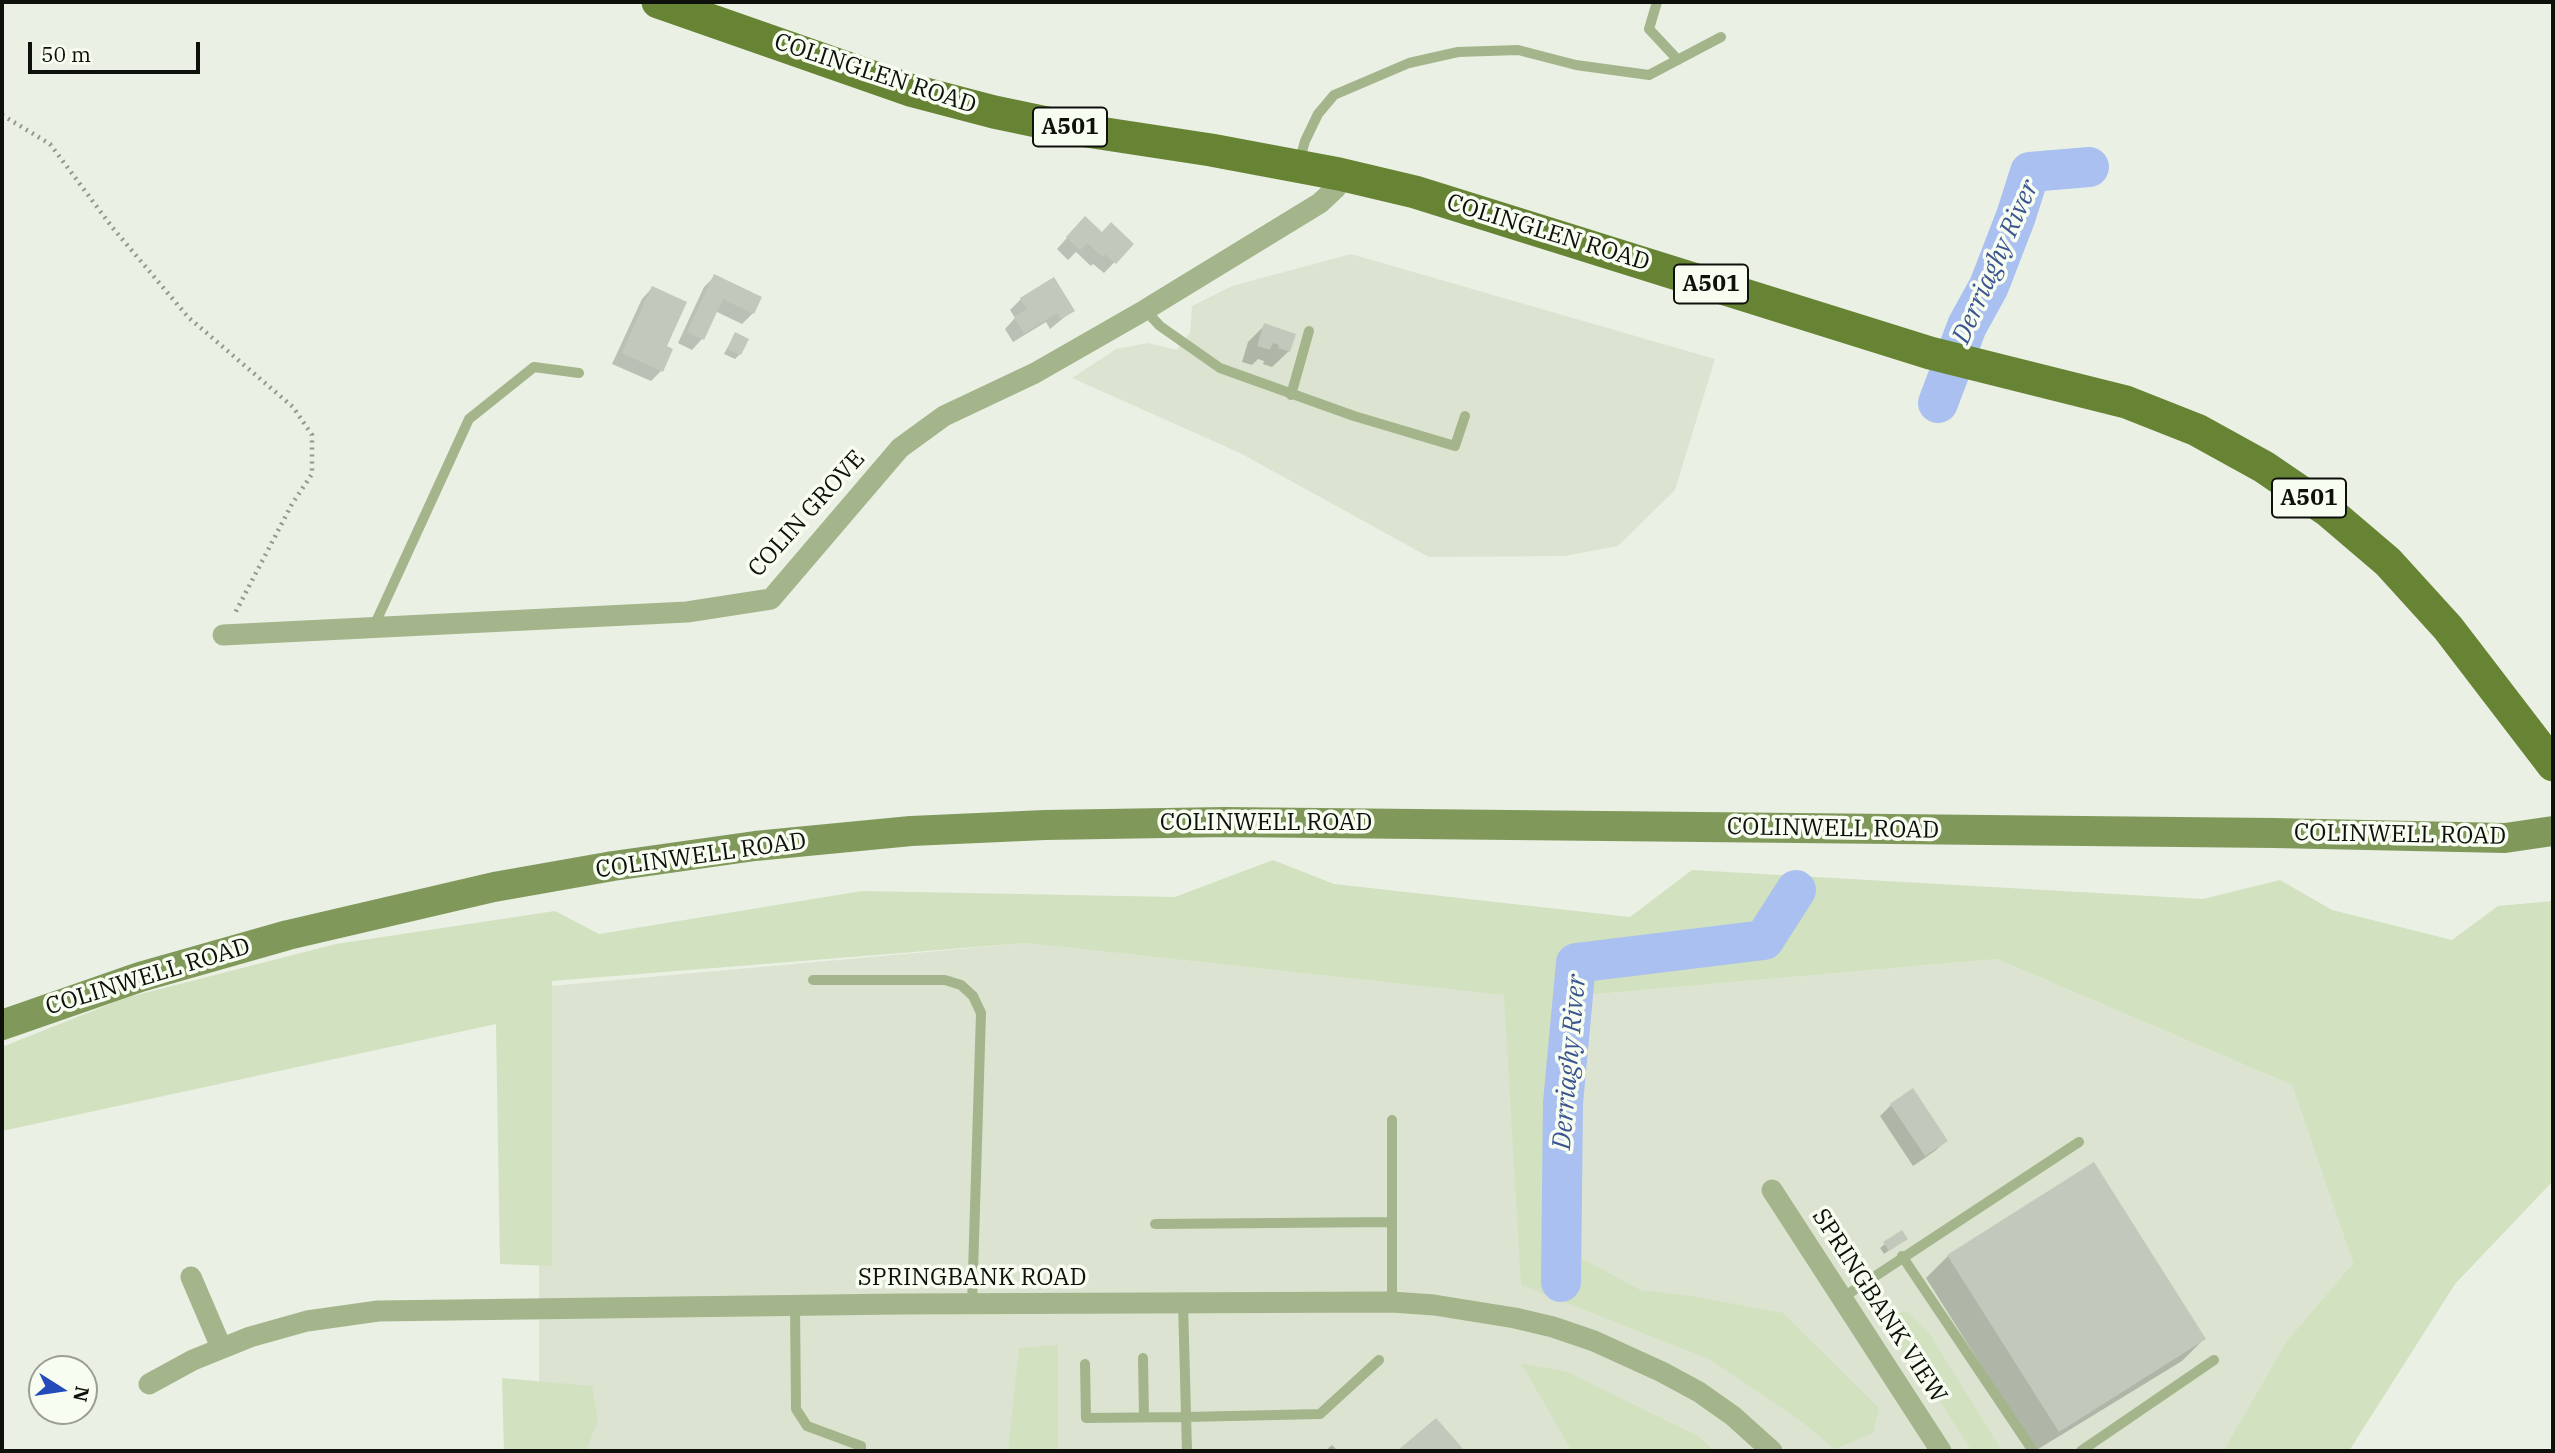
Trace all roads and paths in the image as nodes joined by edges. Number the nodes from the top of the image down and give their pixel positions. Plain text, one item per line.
1 (658, 2) edge
2 (1657, 2) edge
3 (1721, 37) dead end
4 (1678, 60) junction
5 (2, 116) edge
6 (1299, 166) junction
7 (1339, 174) junction
8 (1146, 310) junction
9 (1309, 331) dead end
10 (579, 373) dead end
11 (1291, 395) junction
12 (1465, 416) dead end
13 (374, 626) junction
14 (223, 635) joint
15 (2553, 765) edge
16 (2553, 831) edge
17 (813, 980) dead end
18 (2, 1024) edge
19 (1392, 1120) dead end
20 (2080, 1142) dead end
21 (1772, 1190) dead end
22 (1391, 1222) junction
23 (1155, 1224) dead end
24 (1902, 1256) junction
25 (191, 1277) dead end
26 (1842, 1297) junction
27 (1183, 1302) junction
28 (1392, 1302) junction
29 (972, 1304) junction
30 (795, 1305) junction
31 (221, 1347) junction
32 (1143, 1358) dead end
33 (1379, 1360) dead end
34 (2214, 1360) dead end
35 (1085, 1364) dead end
36 (149, 1384) dead end
37 (1144, 1417) junction
38 (1186, 1417) junction
39 (861, 1451) edge
40 (1187, 1451) edge
41 (1772, 1451) edge
42 (1941, 1451) edge
43 (2033, 1451) edge
44 (2081, 1451) edge

1 - 6 main road, COLINGLEN ROAD / A501
2 - 4 lane
3 - 4 lane
4 - 6 lane
5 - 14 path
6 - 7 main road, COLINGLEN ROAD / A501
7 - 8 street, COLIN GROVE
7 - 15 main road, COLINGLEN ROAD / A501
8 - 11 lane
8 - 13 street, COLIN GROVE
9 - 11 lane
10 - 13 lane
11 - 12 lane
13 - 14 street, COLIN GROVE
16 - 18 street, COLINWELL ROAD
17 - 29 lane
19 - 22 lane
20 - 24 lane
21 - 26 street, SPRINGBANK VIEW
22 - 23 lane
22 - 28 lane
24 - 26 lane
24 - 43 lane
25 - 31 street
26 - 42 street, SPRINGBANK VIEW
27 - 28 street, SPRINGBANK ROAD
27 - 29 street, SPRINGBANK ROAD
27 - 38 lane
28 - 41 street, SPRINGBANK ROAD
29 - 30 street, SPRINGBANK ROAD
30 - 31 street, SPRINGBANK ROAD
30 - 39 lane
31 - 36 street, SPRINGBANK ROAD
32 - 37 lane
33 - 38 lane
34 - 44 lane
35 - 37 lane
37 - 38 lane
38 - 40 lane

